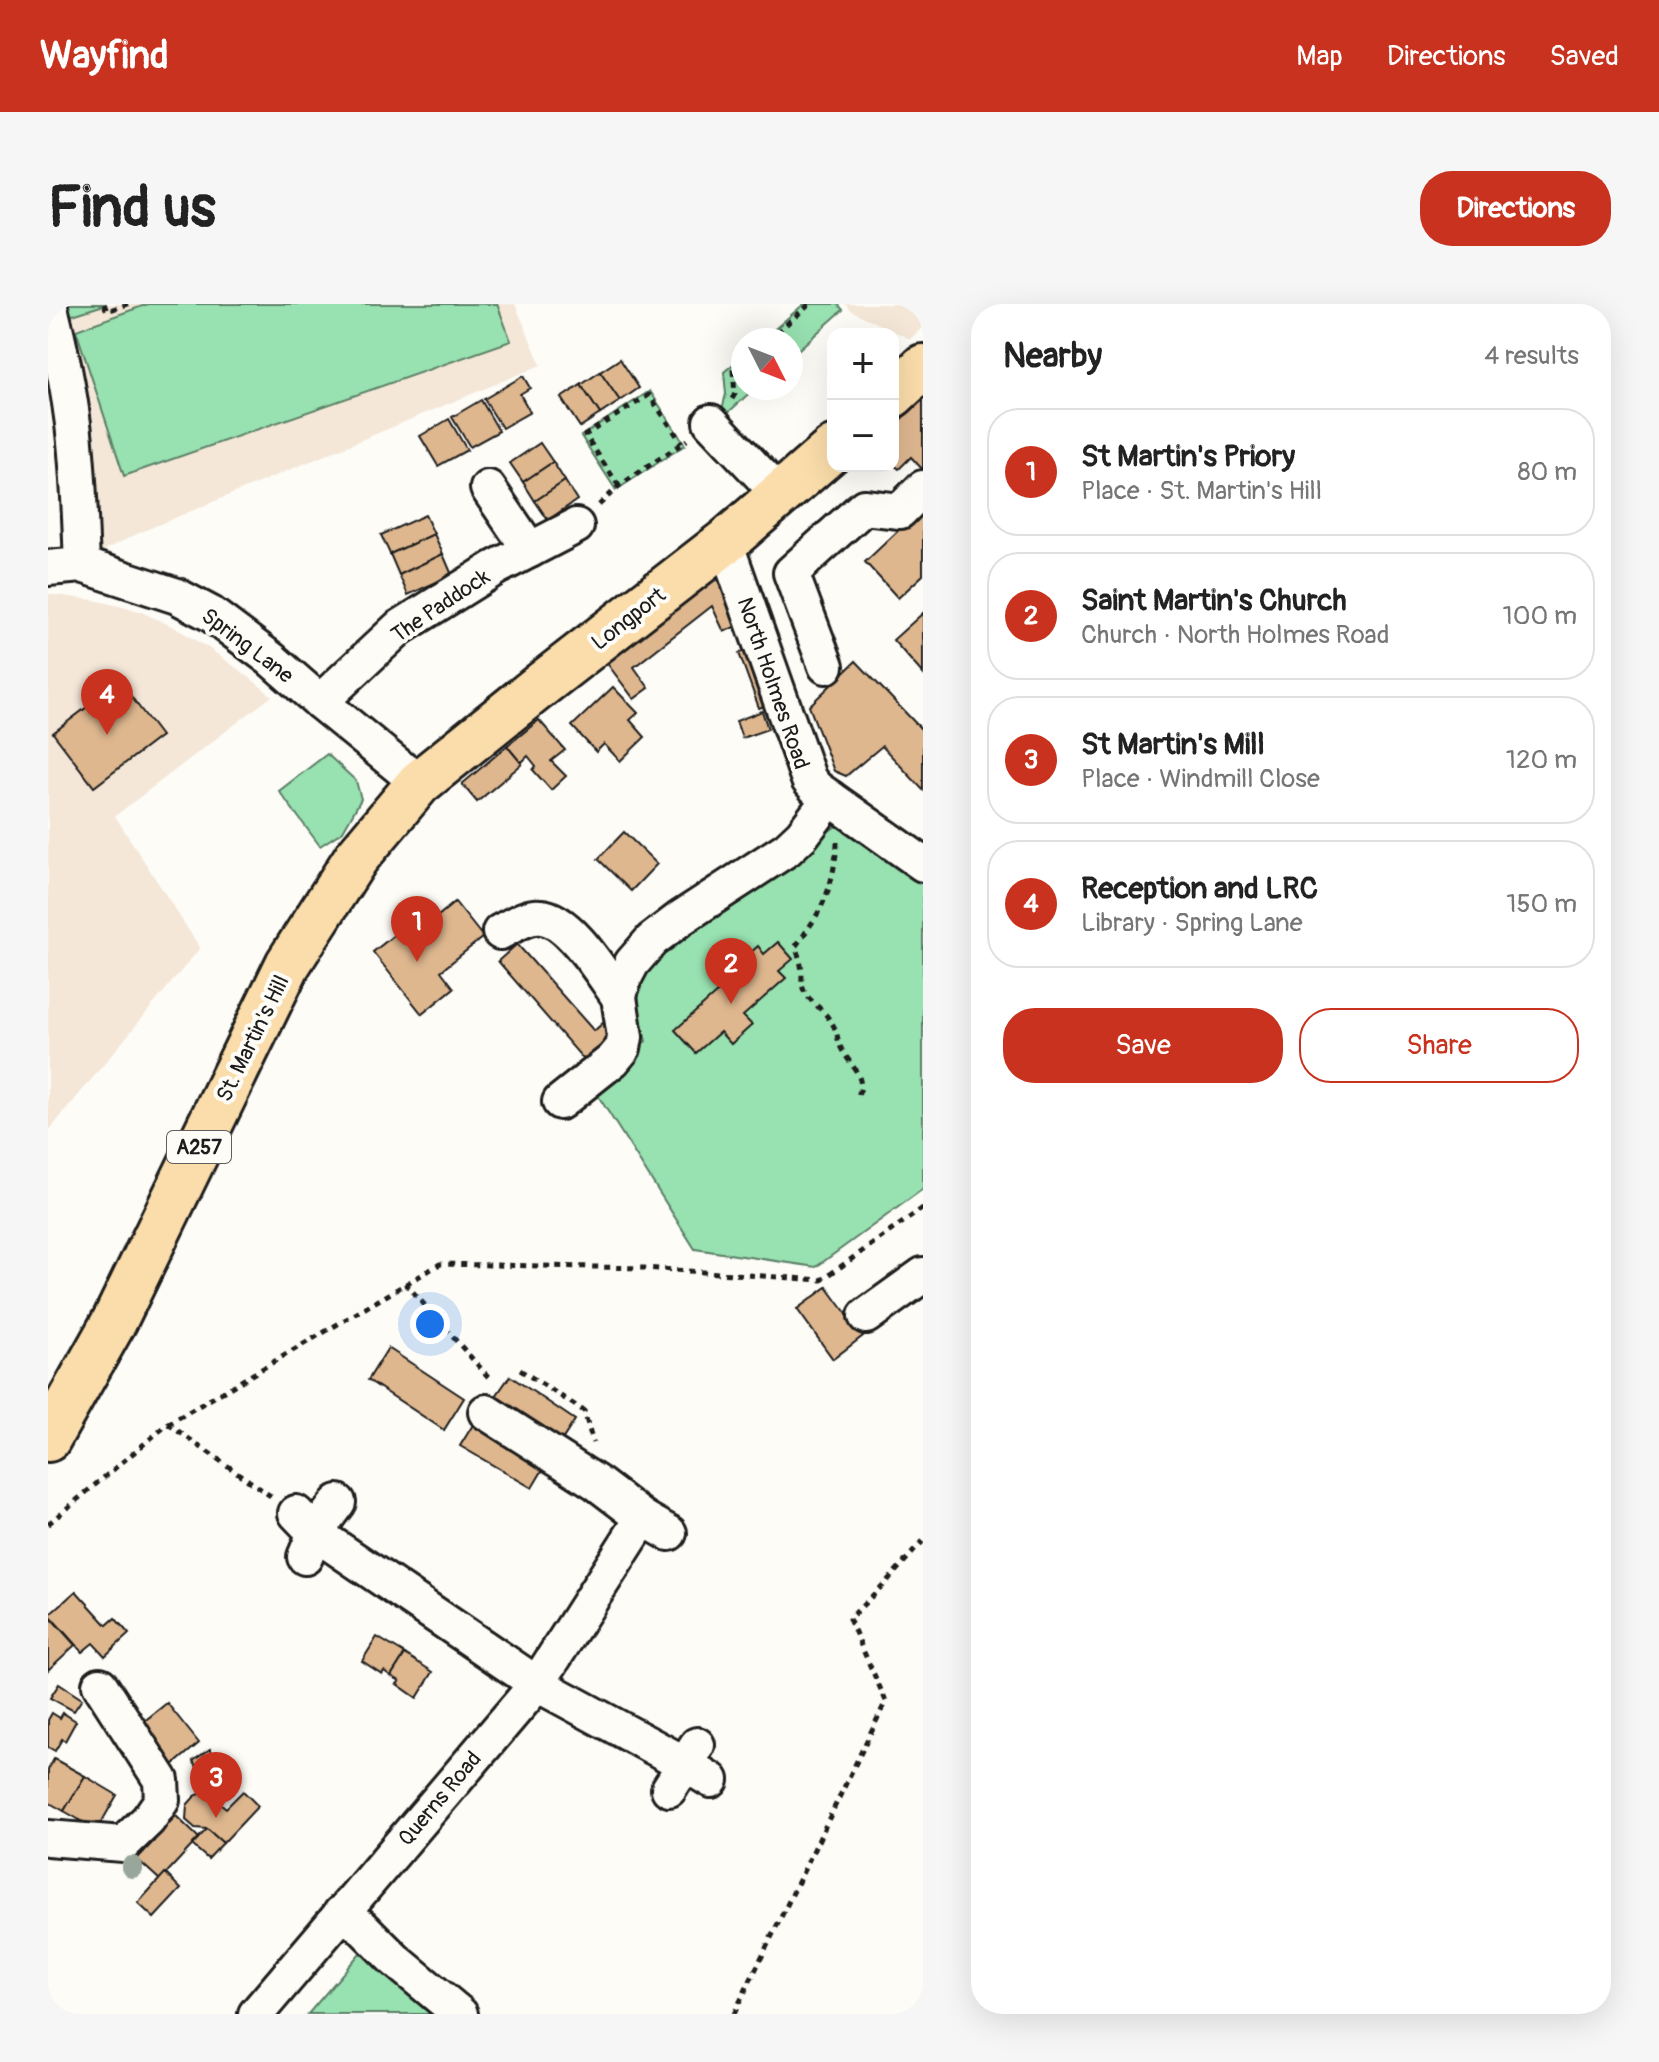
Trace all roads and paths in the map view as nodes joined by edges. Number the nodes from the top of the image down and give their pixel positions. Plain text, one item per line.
1 (49, 304) edge
2 (104, 304) edge
3 (128, 304) edge
4 (810, 304) edge
5 (782, 328) edge
6 (923, 367) edge
7 (899, 389) edge
8 (711, 422) joint
9 (682, 443) junction
10 (827, 454) edge
11 (619, 486) junction
12 (488, 488) dead end
13 (923, 488) edge
14 (781, 496) junction
15 (576, 526) joint
16 (725, 542) junction
17 (530, 550) junction
18 (82, 565) junction
19 (48, 568) edge
20 (826, 666) dead end
21 (320, 702) junction
22 (419, 783) junction
23 (830, 798) junction
24 (923, 864) edge
25 (500, 932) dead end
26 (619, 997) junction
27 (856, 1098) dead end
28 (560, 1102) dead end
29 (923, 1208) edge
30 (923, 1275) edge
31 (405, 1283) junction
32 (866, 1316) dead end
33 (520, 1370) dead end
34 (486, 1412) joint
35 (168, 1424) junction
36 (48, 1439) edge
37 (597, 1483) junction
38 (338, 1502) dead end
39 (48, 1524) edge
40 (306, 1535) junction
41 (923, 1541) edge
42 (537, 1684) junction
43 (100, 1685) dead end
44 (691, 1769) dead end
45 (48, 1838) edge
46 (341, 1913) junction
47 (256, 2014) edge
48 (460, 2014) edge
49 (734, 2014) edge

1 - 18 street
2 - 3 path
4 - 5 path
6 - 7 main road
8 - 9 path
8 - 14 street
9 - 11 path
9 - 11 path
10 - 14 main road, Longport / A257
11 - 15 path
12 - 17 street
13 - 20 street
14 - 16 main road, Longport / A257
15 - 17 street, The Paddock
16 - 22 main road, Longport / A257
16 - 23 street, North Holmes Road
17 - 21 street, The Paddock
18 - 19 street, Spring Lane
18 - 21 street, Spring Lane
21 - 22 street, Spring Lane
22 - 36 main road, St. Martin's Hill / A257
23 - 24 street, North Holmes Road
23 - 26 street
23 - 27 path
25 - 26 street
26 - 28 street
29 - 31 path
30 - 32 street
31 - 34 path
31 - 35 path
33 - 37 path
34 - 37 street
35 - 39 path
35 - 40 path
37 - 42 street, Querns Road
38 - 40 street
40 - 42 street
41 - 49 path
42 - 44 street
42 - 46 street, Querns Road
43 - 45 street
46 - 47 street, Querns Road
46 - 48 street

